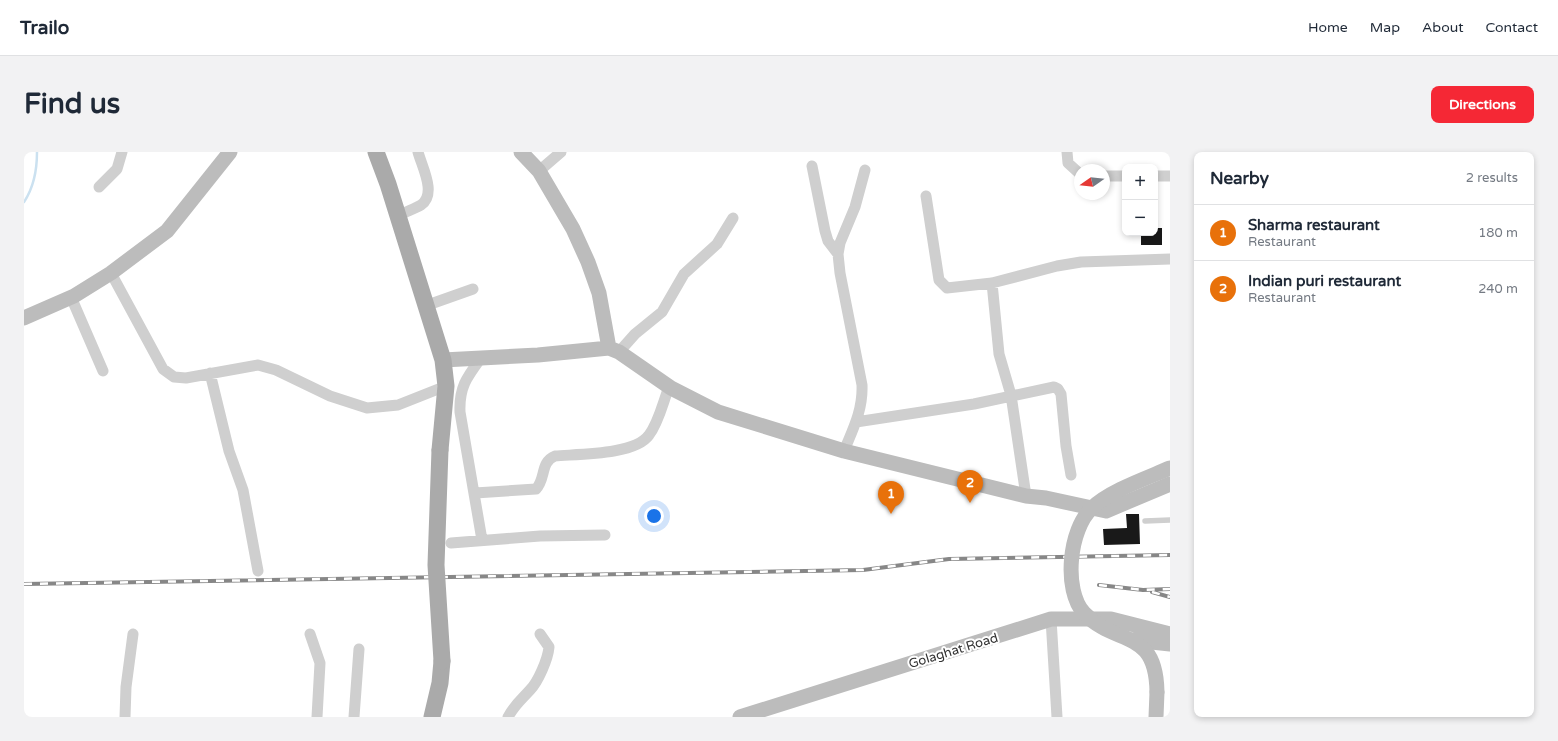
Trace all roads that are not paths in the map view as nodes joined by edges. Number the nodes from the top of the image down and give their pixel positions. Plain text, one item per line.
1 (122, 152) edge
2 (230, 152) edge
3 (376, 152) edge
4 (418, 152) edge
5 (522, 152) edge
6 (561, 152) edge
7 (1067, 152) edge
8 (812, 166) dead end
9 (1074, 168) edge
10 (865, 170) dead end
11 (540, 171) junction
12 (1110, 176) edge
13 (1122, 176) edge
14 (1158, 176) edge
15 (1170, 176) edge
16 (99, 187) dead end
17 (926, 196) dead end
18 (398, 216) junction
19 (733, 218) dead end
20 (838, 254) junction
21 (1170, 259) edge
22 (111, 273) junction
23 (992, 283) junction
24 (473, 289) dead end
25 (71, 297) junction
26 (425, 306) junction
27 (24, 318) edge
28 (614, 350) junction
29 (481, 358) junction
30 (443, 360) junction
31 (103, 371) dead end
32 (210, 373) junction
33 (446, 386) junction
34 (669, 387) junction
35 (1011, 395) junction
36 (856, 422) junction
37 (844, 451) junction
38 (1170, 468) edge
39 (1071, 475) dead end
40 (1170, 484) edge
41 (475, 493) junction
42 (1026, 496) junction
43 (1170, 520) edge
44 (1145, 521) dead end
45 (605, 535) dead end
46 (482, 540) junction
47 (451, 544) dead end
48 (258, 571) dead end
49 (1051, 619) junction
50 (133, 634) dead end
51 (310, 634) dead end
52 (540, 634) dead end
53 (1170, 634) edge
54 (1133, 640) junction
55 (1170, 644) edge
56 (359, 649) dead end
57 (125, 717) edge
58 (317, 717) edge
59 (354, 717) edge
60 (432, 717) edge
61 (508, 717) edge
62 (740, 717) edge
63 (1057, 717) edge
64 (1156, 717) edge

1 - 16 street
2 - 22 street
3 - 18 main road
4 - 18 street
5 - 11 street
6 - 11 street
7 - 9 street
8 - 20 street
10 - 20 street
11 - 28 street
12 - 13 street
14 - 15 street
17 - 23 street
18 - 26 main road
19 - 28 street
20 - 36 street
21 - 23 street
22 - 25 street
22 - 32 street
23 - 35 street
24 - 26 street
25 - 27 street
25 - 31 street
26 - 30 main road
28 - 29 street
28 - 34 street
29 - 30 street
29 - 41 street
30 - 33 main road
32 - 33 street
32 - 48 street
33 - 60 main road, bridge
34 - 37 street
34 - 41 street
35 - 36 street
35 - 39 street
35 - 42 street
36 - 37 street
37 - 42 street
38 - 54 street, bridge
40 - 42 street
41 - 46 street
43 - 44 lane
45 - 46 street
46 - 47 street
49 - 53 street, Golaghat Road
49 - 62 street, Golaghat Road
49 - 63 street
50 - 57 street
51 - 58 street
52 - 61 street
54 - 55 street
54 - 64 street, bridge
56 - 59 street

